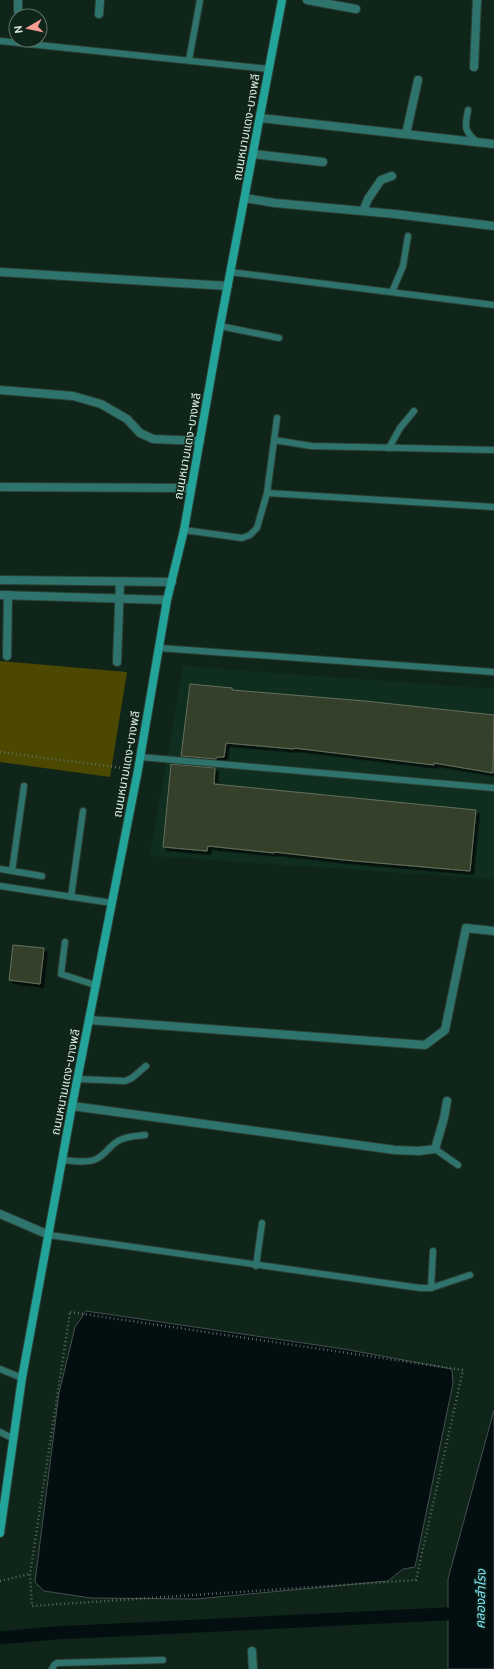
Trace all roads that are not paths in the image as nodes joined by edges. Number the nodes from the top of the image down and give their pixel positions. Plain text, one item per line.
1 (100, 0) edge
2 (200, 0) edge
3 (282, 0) edge
4 (307, 0) edge
5 (477, 0) edge
6 (356, 8) dead end
7 (99, 14) dead end
8 (0, 41) edge
9 (189, 60) junction
10 (474, 67) dead end
11 (269, 68) junction
12 (418, 80) dead end
13 (468, 110) dead end
14 (260, 118) junction
15 (406, 134) junction
16 (477, 142) junction
17 (494, 144) edge
18 (253, 154) junction
19 (323, 162) dead end
20 (392, 176) dead end
21 (245, 198) junction
22 (362, 211) junction
23 (494, 226) edge
24 (408, 236) dead end
25 (0, 272) edge
26 (230, 272) junction
27 (228, 286) junction
28 (392, 292) junction
29 (494, 305) edge
30 (220, 326) junction
31 (279, 338) dead end
32 (0, 390) edge
33 (414, 411) dead end
34 (277, 418) dead end
35 (274, 440) junction
36 (200, 441) junction
37 (389, 448) junction
38 (494, 450) edge
39 (0, 487) edge
40 (191, 488) junction
41 (267, 493) junction
42 (494, 507) edge
43 (184, 530) junction
44 (0, 580) edge
45 (120, 582) junction
46 (172, 582) junction
47 (4, 595) edge
48 (119, 598) junction
49 (167, 600) junction
50 (159, 648) junction
51 (7, 656) dead end
52 (117, 662) dead end
53 (494, 672) edge
54 (140, 757) junction
55 (24, 786) dead end
56 (494, 788) edge
57 (83, 811) dead end
58 (0, 869) edge
59 (12, 871) junction
60 (42, 876) dead end
61 (0, 886) edge
62 (71, 897) junction
63 (112, 903) junction
64 (494, 931) edge
65 (65, 942) dead end
66 (96, 985) junction
67 (89, 1020) junction
68 (146, 1066) dead end
69 (77, 1079) junction
70 (447, 1101) dead end
71 (72, 1106) junction
72 (145, 1135) dead end
73 (435, 1149) junction
74 (63, 1160) junction
75 (458, 1165) dead end
76 (0, 1214) edge
77 (262, 1223) dead end
78 (49, 1235) junction
79 (433, 1251) dead end
80 (256, 1266) junction
81 (470, 1275) dead end
82 (431, 1288) junction
83 (0, 1369) edge
84 (22, 1378) junction
85 (0, 1432) edge
86 (12, 1438) junction
87 (0, 1533) edge
88 (252, 1651) dead end
89 (163, 1660) dead end
90 (100, 1666) edge
91 (52, 1669) edge
92 (253, 1669) edge

1 - 7 street
2 - 9 lane
3 - 11 main road, ถนนหนามแดง-บางพลี
4 - 6 street
5 - 10 street
8 - 9 lane
9 - 11 lane
11 - 14 main road, ถนนหนามแดง-บางพลี
12 - 15 street
13 - 16 lane
14 - 15 street
14 - 18 main road, ถนนหนามแดง-บางพลี
15 - 16 street
16 - 17 street
18 - 19 street
18 - 21 main road, ถนนหนามแดง-บางพลี
20 - 22 street
21 - 22 street
21 - 26 main road, ถนนหนามแดง-บางพลี
22 - 23 street
24 - 28 lane
25 - 27 street
26 - 27 main road, ถนนหนามแดง-บางพลี
26 - 28 lane
27 - 30 main road, ถนนหนามแดง-บางพลี
28 - 29 lane
30 - 31 lane
30 - 36 main road, ถนนหนามแดง-บางพลี
32 - 36 street
33 - 37 lane
34 - 35 lane
35 - 37 lane
35 - 41 lane
36 - 40 main road, ถนนหนามแดง-บางพลี
37 - 38 lane
39 - 40 street
40 - 43 main road, ถนนหนามแดง-บางพลี
41 - 42 lane
41 - 43 lane
43 - 46 main road, ถนนหนามแดง-บางพลี
44 - 45 street
45 - 46 street
45 - 48 street
46 - 49 main road, ถนนหนามแดง-บางพลี
47 - 48 street
47 - 51 street
48 - 49 street
48 - 52 street
49 - 50 main road, ถนนหนามแดง-บางพลี
50 - 53 lane
50 - 54 main road, ถนนหนามแดง-บางพลี
54 - 56 lane
54 - 63 main road, ถนนหนามแดง-บางพลี
55 - 59 lane
57 - 62 lane
58 - 59 lane
59 - 60 lane
61 - 62 lane
62 - 63 lane
63 - 66 main road, ถนนหนามแดง-บางพลี
64 - 67 street
65 - 66 lane
66 - 67 main road, ถนนหนามแดง-บางพลี
67 - 69 main road, ถนนหนามแดง-บางพลี
68 - 69 lane
69 - 71 main road, ถนนหนามแดง-บางพลี
70 - 73 street
71 - 73 street
71 - 74 main road, ถนนหนามแดง-บางพลี
72 - 74 lane
73 - 75 lane
74 - 78 main road, ถนนหนามแดง-บางพลี
76 - 78 street
77 - 80 lane
78 - 80 lane
78 - 84 main road, ถนนหนามแดง-บางพลี
79 - 82 lane
80 - 82 lane
81 - 82 lane
83 - 84 lane
84 - 86 main road, ถนนหนามแดง-บางพลี
85 - 86 lane
86 - 87 main road, ถนนหนามแดง-บางพลี
88 - 92 street
89 - 90 lane
90 - 91 lane

